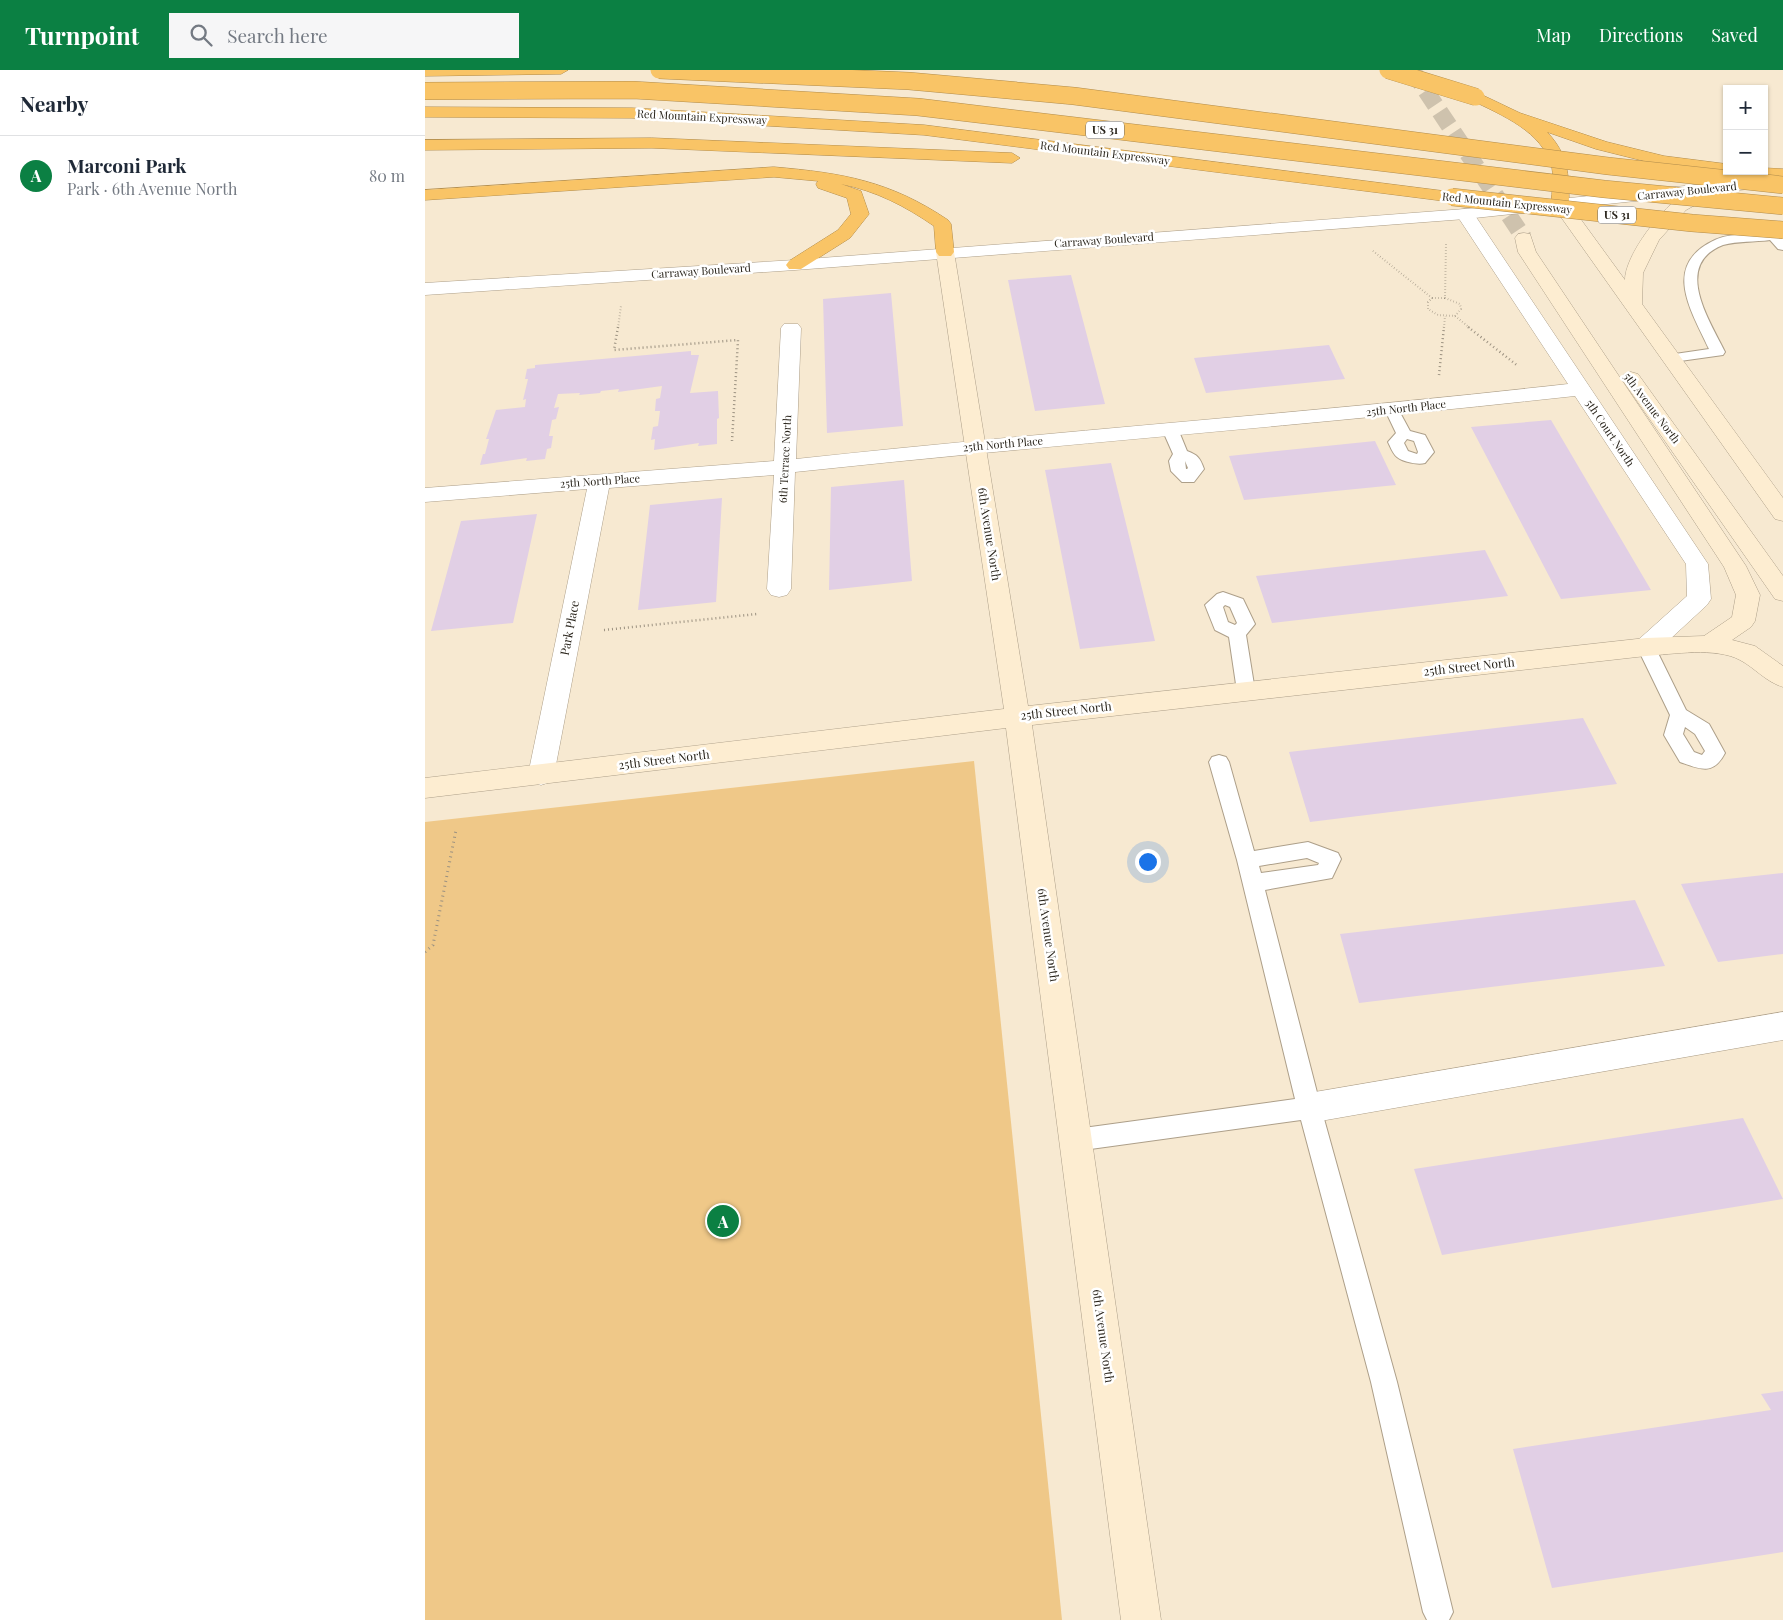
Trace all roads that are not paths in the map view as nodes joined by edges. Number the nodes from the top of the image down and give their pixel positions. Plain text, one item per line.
1 (561, 70) edge
2 (659, 70) edge
3 (1388, 70) edge
4 (425, 72) edge
5 (425, 91) edge
6 (425, 112) edge
7 (1517, 117) junction
8 (425, 145) edge
9 (1723, 168) edge
10 (774, 172) junction
11 (1768, 173) edge
12 (1783, 174) edge
13 (1783, 183) edge
14 (1713, 188) junction
15 (431, 195) edge
16 (1452, 197) junction
17 (1560, 203) junction
18 (1783, 206) edge
19 (1465, 214) junction
20 (1778, 233) edge
21 (1783, 246) edge
22 (945, 252) junction
23 (795, 264) junction
24 (425, 289) edge
25 (1634, 303) junction
26 (791, 328) dead end
27 (1673, 358) junction
28 (1581, 389) junction
29 (1392, 410) junction
30 (1170, 429) junction
31 (1404, 434) dead end
32 (975, 446) junction
33 (1181, 454) dead end
34 (784, 467) junction
35 (599, 481) junction
36 (425, 495) edge
37 (1783, 514) edge
38 (779, 590) road end
39 (1783, 593) edge
40 (1237, 634) dead end
41 (1709, 644) junction
42 (1646, 647) junction
43 (1783, 678) edge
44 (1246, 691) junction
45 (1679, 715) dead end
46 (1018, 716) junction
47 (1219, 762) dead end
48 (541, 775) junction
49 (425, 788) edge
50 (1247, 860) junction
51 (1253, 883) junction
52 (1783, 1026) edge
53 (1309, 1108) junction
54 (1076, 1140) junction
55 (1438, 1612) dead end
56 (1141, 1620) edge

1 - 4 highway
2 - 13 highway, bridge
3 - 7 highway, bridge
5 - 18 highway, Red Mountain Expressway / US 31, bridge
6 - 16 highway, Red Mountain Expressway / US 31
7 - 9 highway
7 - 17 highway
8 - 16 highway
10 - 15 highway
10 - 22 highway
10 - 23 highway
11 - 12 highway
13 - 14 street, Carraway Boulevard
14 - 17 street, Carraway Boulevard
14 - 25 main road
16 - 20 highway, Red Mountain Expressway / US 31, bridge
17 - 19 street, Carraway Boulevard
17 - 25 main road
19 - 22 street, Carraway Boulevard
19 - 28 street, 5th Court North
20 - 21 lane
20 - 27 lane
22 - 23 street, Carraway Boulevard
22 - 32 main road, 6th Avenue North
23 - 24 street, Carraway Boulevard
25 - 27 main road
26 - 34 street, 6th Terrace North
27 - 37 main road
28 - 29 street, 25th North Place
28 - 42 street, 5th Court North
29 - 30 street, 25th North Place
29 - 31 lane
30 - 32 street, 25th North Place
30 - 33 lane
32 - 34 street, 25th North Place
32 - 46 main road, 6th Avenue North
34 - 35 street, 25th North Place
34 - 38 street, 6th Terrace North
35 - 36 street, 25th North Place
35 - 48 street, Park Place
39 - 41 main road, 5th Avenue North
40 - 44 lane
41 - 42 main road, 25th Street North
41 - 43 main road, 25th Street North
42 - 44 main road, 25th Street North
42 - 45 lane
44 - 46 main road, 25th Street North
46 - 48 main road, 25th Street North
46 - 54 main road, 6th Avenue North
47 - 50 lane
48 - 49 main road, 25th Street North
50 - 51 lane
50 - 51 lane
51 - 53 lane
52 - 53 street
53 - 54 lane
53 - 55 lane
54 - 56 main road, 6th Avenue North

